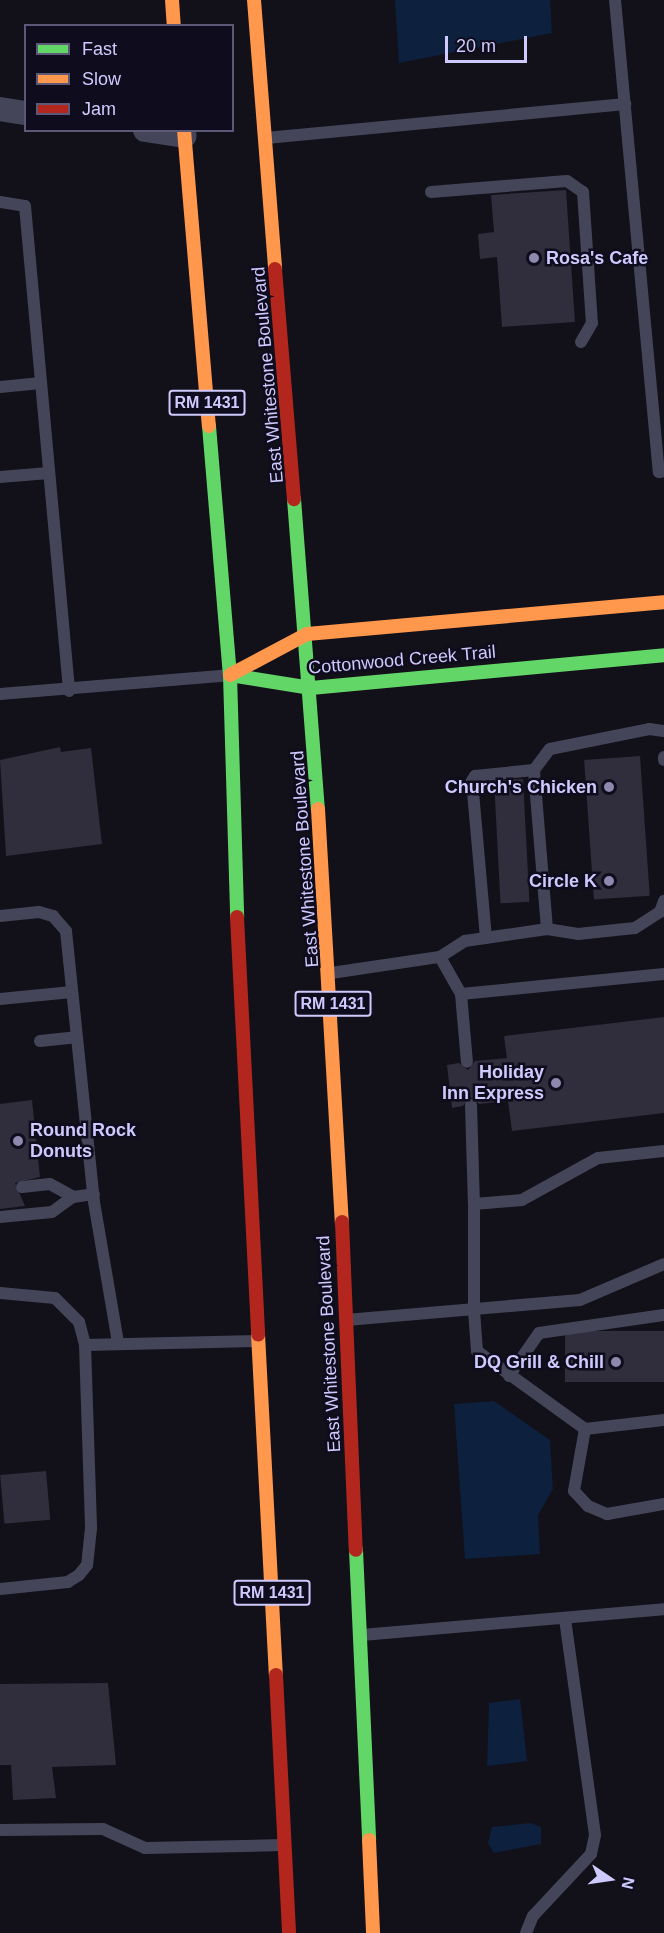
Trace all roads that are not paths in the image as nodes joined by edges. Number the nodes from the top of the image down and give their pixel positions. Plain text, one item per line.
1 (172, 0) edge
2 (254, 0) edge
3 (615, 0) edge
4 (174, 24) edge
5 (625, 104) junction
6 (0, 109) edge
7 (24, 113) edge
8 (184, 133) edge
9 (266, 138) junction
10 (431, 192) dead end
11 (0, 202) edge
12 (581, 342) dead end
13 (41, 383) junction
14 (0, 387) edge
15 (664, 471) edge
16 (49, 472) junction
17 (0, 477) edge
18 (664, 602) edge
19 (307, 634) junction
20 (664, 655) edge
21 (230, 675) junction
22 (311, 688) junction
23 (69, 691) junction
24 (0, 694) edge
25 (664, 731) edge
26 (534, 770) junction
27 (664, 901) edge
28 (0, 916) edge
29 (547, 929) junction
30 (486, 938) junction
31 (440, 957) junction
32 (331, 973) junction
33 (664, 974) edge
34 (72, 992) junction
35 (461, 994) junction
36 (0, 999) edge
37 (76, 1037) junction
38 (40, 1041) dead end
39 (467, 1062) dead end
40 (471, 1105) dead end
41 (664, 1151) edge
42 (22, 1187) dead end
43 (94, 1194) junction
44 (73, 1197) junction
45 (474, 1204) junction
46 (0, 1217) edge
47 (664, 1264) edge
48 (0, 1293) edge
49 (474, 1311) junction
50 (664, 1315) edge
51 (345, 1320) junction
52 (259, 1341) junction
53 (118, 1342) junction
54 (85, 1345) junction
55 (509, 1376) junction
56 (664, 1420) edge
57 (585, 1429) junction
58 (664, 1504) edge
59 (0, 1589) edge
60 (664, 1609) edge
61 (565, 1618) junction
62 (362, 1635) junction
63 (0, 1830) edge
64 (284, 1845) junction
65 (289, 1933) edge
66 (373, 1933) edge
67 (526, 1933) edge

1 - 4 main road
2 - 9 main road, East Whitestone Boulevard / RM 1431
3 - 5 lane
5 - 9 lane
5 - 15 lane
6 - 7 street
8 - 21 main road, RM 1431
9 - 19 main road, East Whitestone Boulevard / RM 1431
10 - 12 lane
11 - 13 lane
13 - 14 lane
13 - 16 lane
16 - 17 lane
16 - 23 lane
18 - 19 main road, Cottonwood Creek Trail
19 - 21 main road, Cottonwood Creek Trail
19 - 22 main road, East Whitestone Boulevard / RM 1431
20 - 22 main road, Cottonwood Creek Trail
21 - 22 main road, Cottonwood Creek Trail
21 - 23 lane
21 - 52 main road, RM 1431
22 - 32 main road, East Whitestone Boulevard / RM 1431
23 - 24 lane
25 - 26 lane
26 - 29 lane
26 - 30 lane
27 - 29 lane
28 - 34 lane
29 - 30 lane
30 - 31 lane
31 - 32 lane
31 - 35 lane
32 - 51 main road, East Whitestone Boulevard / RM 1431
33 - 35 lane
34 - 36 lane
34 - 37 lane
35 - 39 lane
37 - 38 lane
37 - 43 lane
40 - 45 lane
41 - 45 lane
42 - 44 lane
43 - 44 lane
43 - 53 lane
44 - 46 lane
45 - 49 lane
47 - 49 lane
48 - 54 lane
49 - 51 lane
49 - 55 lane
50 - 55 lane
51 - 62 main road, East Whitestone Boulevard / RM 1431
52 - 53 lane
52 - 64 main road, RM 1431
53 - 54 lane
54 - 59 lane
55 - 57 lane
56 - 57 lane
57 - 58 lane
60 - 61 lane
61 - 62 lane
61 - 67 lane
62 - 66 main road, East Whitestone Boulevard / RM 1431
63 - 64 lane
64 - 65 main road, RM 1431

